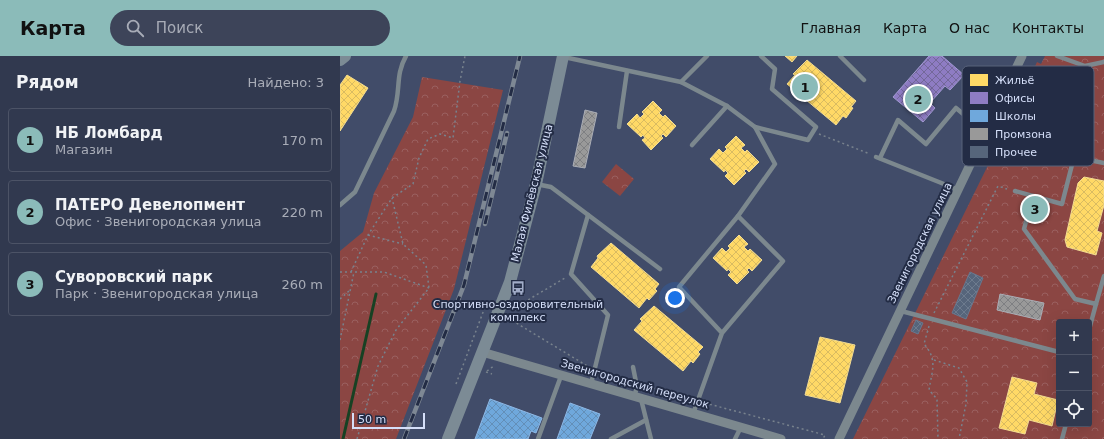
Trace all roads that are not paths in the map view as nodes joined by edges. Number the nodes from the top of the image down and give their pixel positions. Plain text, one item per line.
1 (345, 56) edge
2 (406, 56) edge
3 (707, 56) edge
4 (761, 56) edge
5 (840, 56) edge
6 (1022, 56) edge
7 (1057, 56) edge
8 (563, 57) edge
9 (340, 60) edge
10 (1104, 62) edge
11 (1017, 66) edge
12 (627, 71) junction
13 (864, 80) dead end
14 (681, 82) junction
15 (727, 106) junction
16 (962, 113) edge
17 (619, 127) dead end
18 (755, 127) junction
19 (692, 145) dead end
20 (1094, 162) edge
21 (1104, 164) edge
22 (970, 166) edge
23 (1072, 166) edge
24 (536, 184) junction
25 (959, 190) junction
26 (1015, 191) road end
27 (1033, 196) junction
28 (340, 205) edge
29 (588, 215) junction
30 (738, 216) junction
31 (660, 269) dead end
32 (1104, 276) edge
33 (1096, 304) junction
34 (900, 311) junction
35 (1092, 319) edge
36 (722, 333) junction
37 (1056, 351) edge
38 (482, 352) junction
39 (633, 368) dead end
40 (561, 376) junction
41 (591, 384) junction
42 (637, 398) junction
43 (693, 414) junction
44 (646, 420) junction
45 (1065, 427) edge
46 (741, 428) junction
47 (448, 439) edge
48 (538, 439) edge
49 (610, 439) edge
50 (651, 439) edge
51 (735, 439) edge
52 (781, 439) edge
53 (839, 439) edge
54 (1062, 439) edge

1 - 9 street
2 - 28 lane
3 - 14 lane
4 - 18 lane
5 - 13 lane
6 - 11 street, Звенигородская улица
7 - 10 lane
8 - 12 lane
8 - 24 street, Малая Филёвская улица
12 - 14 lane
12 - 17 lane
14 - 15 lane
15 - 18 lane
15 - 19 lane
16 - 25 lane
18 - 30 lane
20 - 21 lane
22 - 25 street, Звенигородская улица
23 - 27 lane
24 - 29 lane
24 - 38 street, Малая Филёвская улица
25 - 34 street, Звенигородская улица
26 - 27 lane
27 - 33 lane
29 - 31 lane
29 - 41 lane
30 - 36 lane
30 - 36 lane
32 - 33 lane
33 - 35 lane
34 - 37 lane
34 - 53 street, Звенигородская улица
36 - 43 lane
38 - 40 street, Звенигородский переулок
38 - 47 street, Малая Филёвская улица
39 - 42 lane
40 - 41 street, Звенигородский переулок
40 - 48 lane
41 - 42 street, Звенигородский переулок
42 - 43 street, Звенигородский переулок
42 - 44 lane
43 - 46 street, Звенигородский переулок
44 - 49 lane
44 - 50 lane
45 - 54 lane
46 - 51 lane
46 - 52 street, Звенигородский переулок

